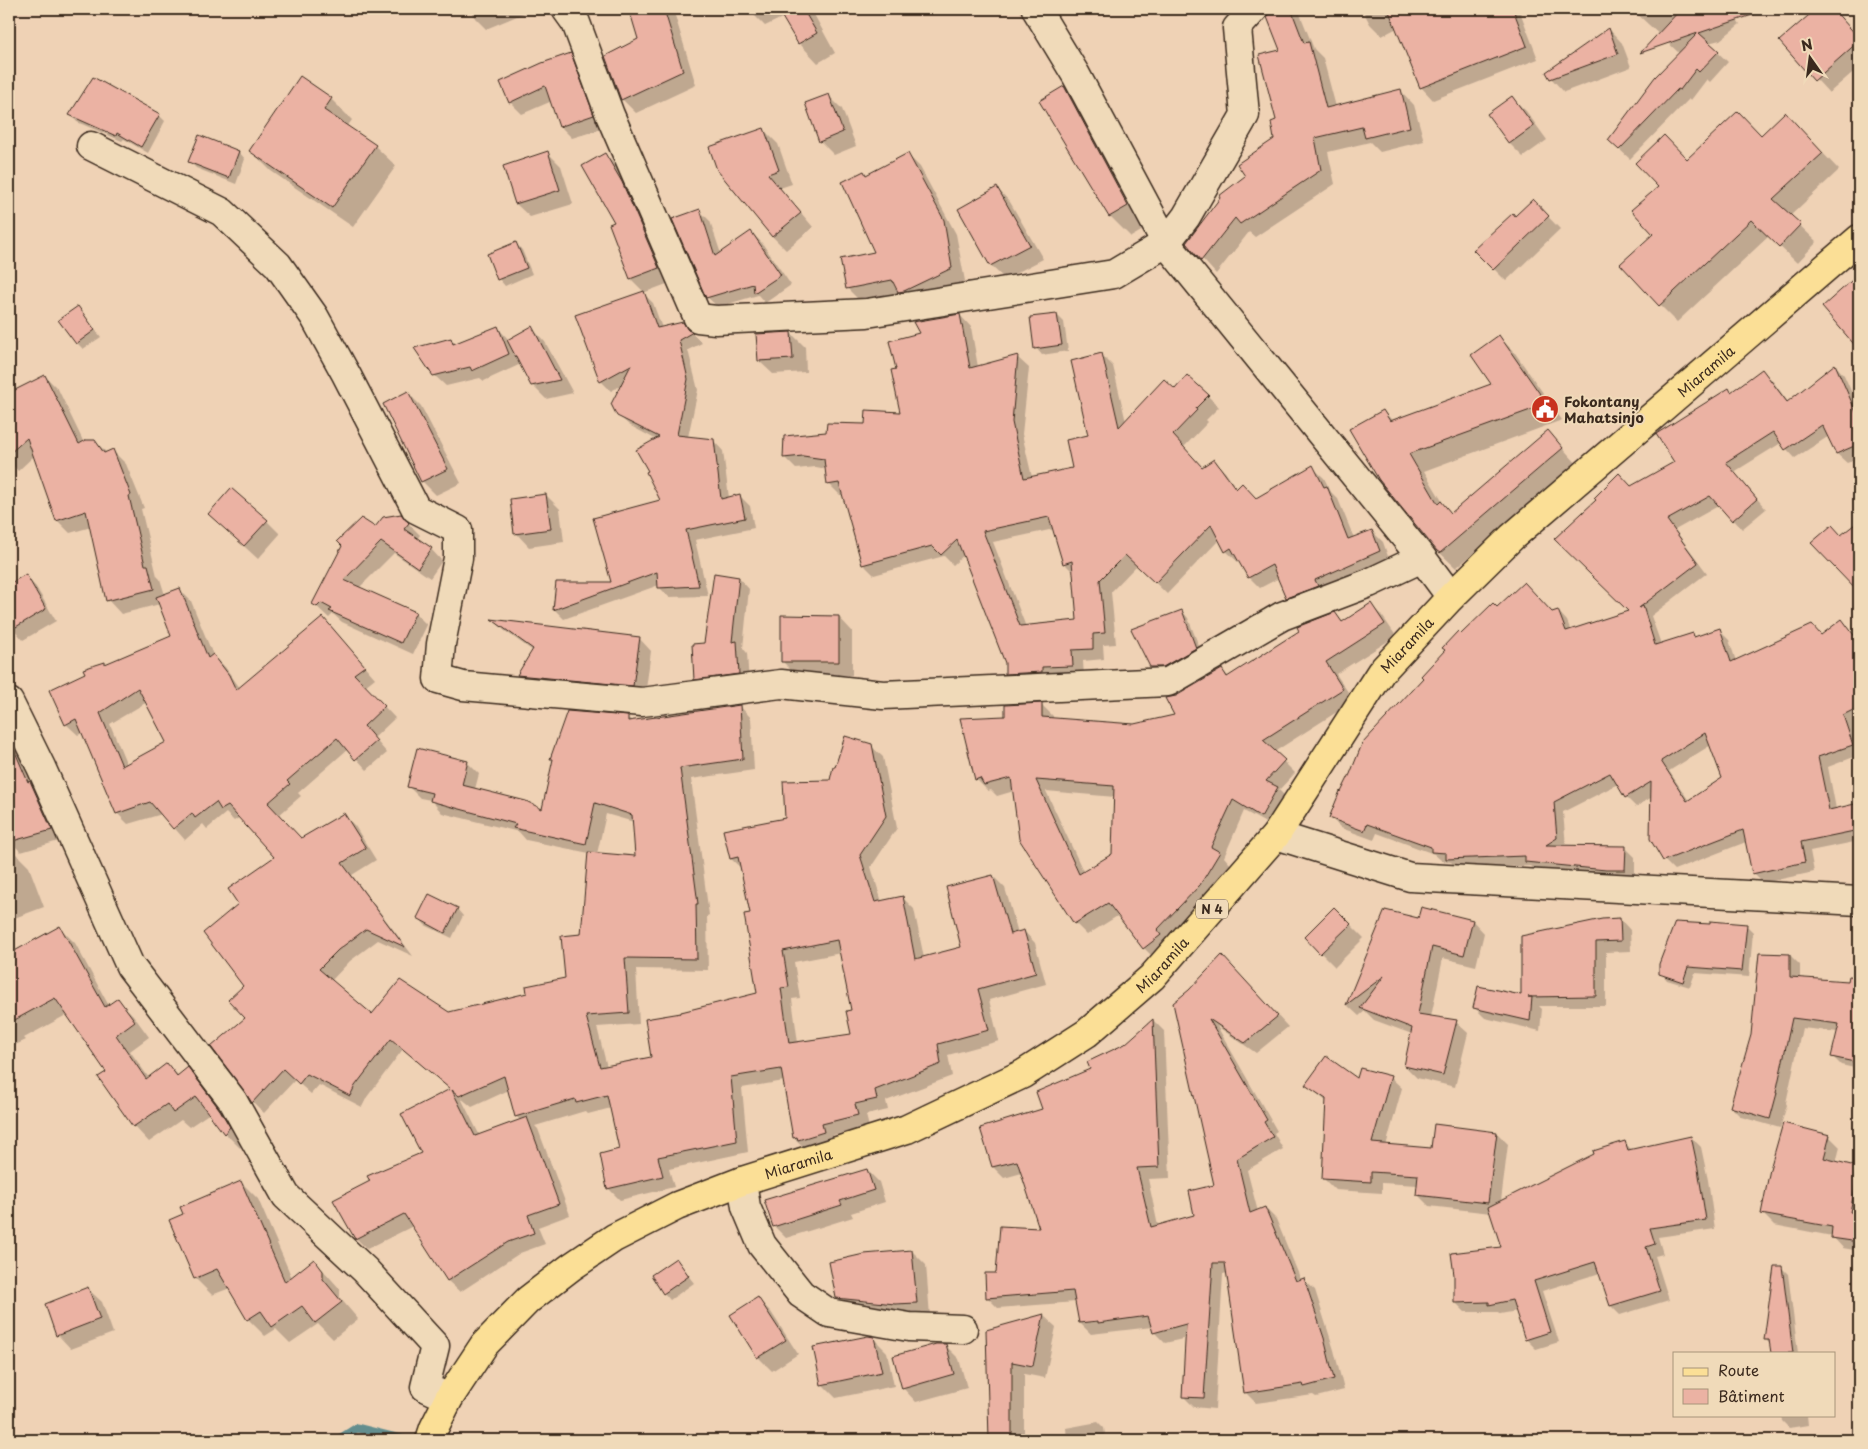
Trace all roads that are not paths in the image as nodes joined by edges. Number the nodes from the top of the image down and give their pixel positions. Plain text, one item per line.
1 (566, 9) edge
2 (1036, 9) edge
3 (1254, 9) edge
4 (91, 146) dead end
5 (1859, 238) edge
6 (1166, 243) junction
7 (1422, 558) junction
8 (1451, 597) junction
9 (9, 702) edge
10 (1276, 835) junction
11 (1859, 902) edge
12 (742, 1181) junction
13 (963, 1330) dead end
14 (447, 1403) junction
15 (430, 1440) edge

1 - 6 street
2 - 6 street
3 - 6 street
4 - 7 street
5 - 8 main road, Miaramila / N 4
6 - 7 street
7 - 8 street
8 - 10 main road, Miaramila / N 4
9 - 14 street
10 - 11 street
10 - 12 main road, Miaramila / N 4
12 - 13 street
12 - 14 main road, Miaramila / N 4
14 - 15 main road, N 4

